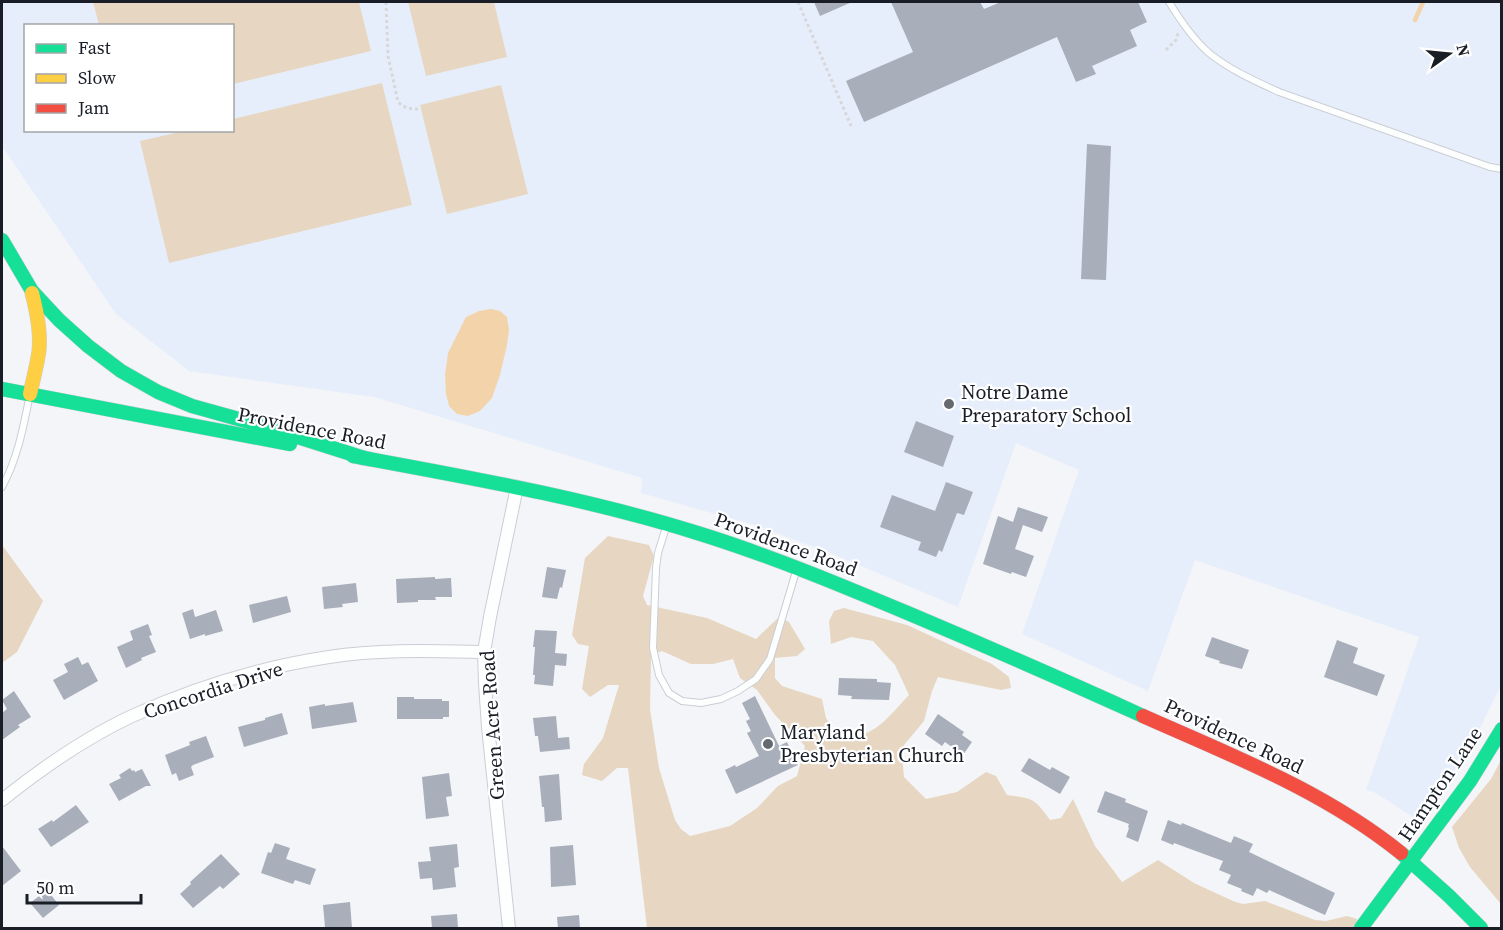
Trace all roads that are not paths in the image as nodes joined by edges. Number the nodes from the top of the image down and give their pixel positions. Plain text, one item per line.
1 (1169, 2) edge
2 (1502, 169) edge
3 (2, 240) edge
4 (32, 291) junction
5 (2, 389) edge
6 (30, 394) junction
7 (364, 458) junction
8 (2, 487) edge
9 (518, 487) junction
10 (667, 523) junction
11 (798, 567) junction
12 (484, 652) junction
13 (1502, 729) edge
14 (2, 800) edge
15 (1411, 861) junction
16 (509, 928) edge
17 (1361, 928) edge
18 (1481, 928) edge

1 - 2 lane
3 - 4 main road
4 - 6 main road
4 - 7 main road
5 - 6 main road, Providence Road
6 - 7 main road, Providence Road
6 - 8 lane
7 - 9 main road, Providence Road
9 - 10 main road, Providence Road
9 - 12 street, Green Acre Road
10 - 11 main road, Providence Road
10 - 11 lane
11 - 15 main road, Providence Road
12 - 14 street, Concordia Drive
12 - 16 street, Green Acre Road
13 - 15 main road, Hampton Lane
15 - 17 main road, Hampton Lane
15 - 18 main road, Providence Road

